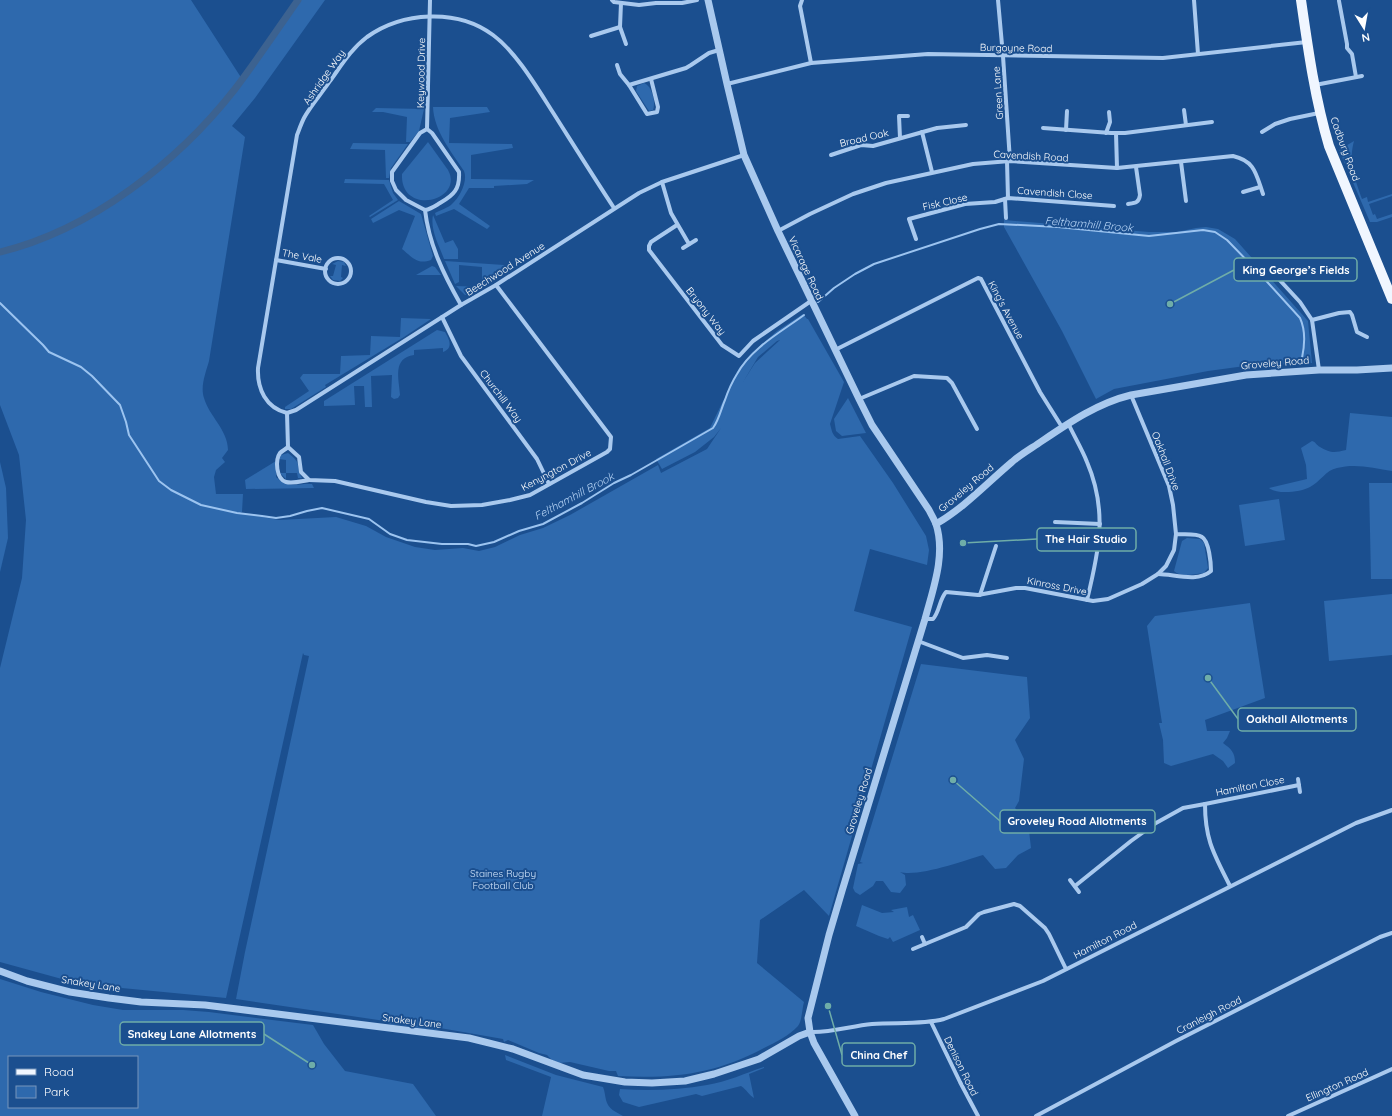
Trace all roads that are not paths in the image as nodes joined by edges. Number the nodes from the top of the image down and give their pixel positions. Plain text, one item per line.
1 (430, 0) edge
2 (612, 0) edge
3 (697, 0) edge
4 (708, 0) edge
5 (802, 0) edge
6 (998, 0) edge
7 (1194, 0) edge
8 (1301, 0) edge
9 (1339, 1) dead end
10 (621, 3) junction
11 (430, 16) junction
12 (620, 27) junction
13 (591, 36) dead end
14 (1307, 42) junction
15 (626, 44) dead end
16 (719, 50) junction
17 (1198, 54) junction
18 (1003, 56) junction
19 (811, 63) junction
20 (617, 65) dead end
21 (1362, 76) dead end
22 (1356, 77) junction
23 (651, 79) junction
24 (727, 84) junction
25 (629, 85) junction
26 (1314, 85) junction
27 (1184, 110) dead end
28 (1067, 111) dead end
29 (1109, 112) dead end
30 (1320, 113) junction
31 (908, 116) dead end
32 (1212, 122) dead end
33 (966, 125) dead end
34 (1186, 125) junction
35 (1042, 128) dead end
36 (427, 129) junction
37 (1066, 130) junction
38 (922, 132) junction
39 (1262, 132) dead end
40 (1106, 133) junction
41 (1116, 133) junction
42 (900, 138) junction
43 (744, 155) junction
44 (831, 155) dead end
45 (1009, 161) junction
46 (1181, 162) junction
47 (1136, 167) junction
48 (1117, 168) junction
49 (932, 172) junction
50 (662, 182) junction
51 (1260, 187) junction
52 (1243, 192) dead end
53 (1263, 194) dead end
54 (1006, 199) junction
55 (1186, 201) dead end
56 (1128, 204) dead end
57 (1114, 206) dead end
58 (614, 208) junction
59 (425, 210) junction
60 (1006, 218) dead end
61 (677, 225) junction
62 (778, 231) junction
63 (916, 239) dead end
64 (696, 240) dead end
65 (689, 244) junction
66 (682, 248) dead end
67 (276, 260) junction
68 (1262, 261) dead end
69 (326, 269) junction
70 (496, 285) junction
71 (1392, 299) edge
72 (811, 301) junction
73 (461, 305) junction
74 (442, 317) junction
75 (1312, 320) junction
76 (1367, 337) dead end
77 (835, 350) junction
78 (1392, 368) edge
79 (1318, 370) junction
80 (1131, 395) junction
81 (859, 399) junction
82 (285, 413) junction
83 (1065, 425) junction
84 (976, 429) dead end
85 (288, 447) junction
86 (309, 480) junction
87 (549, 484) junction
88 (1055, 522) dead end
89 (936, 524) junction
90 (1100, 524) junction
91 (1176, 534) junction
92 (996, 546) dead end
93 (1158, 574) junction
94 (1152, 579) joint
95 (980, 595) junction
96 (1087, 600) junction
97 (925, 619) junction
98 (918, 641) junction
99 (1007, 658) dead end
100 (1298, 779) dead end
101 (1299, 785) junction
102 (1300, 792) dead end
103 (1205, 804) junction
104 (1392, 810) edge
105 (1070, 880) dead end
106 (1075, 886) junction
107 (1230, 886) junction
108 (1079, 892) dead end
109 (1392, 933) edge
110 (922, 937) dead end
111 (925, 944) junction
112 (913, 949) dead end
113 (1066, 969) junction
114 (0, 971) edge
115 (931, 1022) junction
116 (810, 1032) junction
117 (1392, 1069) edge
118 (855, 1116) edge
119 (978, 1116) edge
120 (1036, 1116) edge
121 (1288, 1116) edge

1 - 11 street, Keywood Drive
2 - 10 street
3 - 10 street
4 - 16 street, Vicarage Road
5 - 19 street
6 - 18 street, Green Lane
7 - 17 street
8 - 14 main road, Cadbury Road
9 - 22 street
10 - 12 street
11 - 36 street, Keywood Drive
11 - 58 street, Ashridge Way
11 - 67 street, Ashridge Way
12 - 13 street
12 - 15 street
14 - 17 street, Burgoyne Road
14 - 26 main road, Cadbury Road
16 - 23 street
16 - 24 street, Vicarage Road
17 - 18 street, Burgoyne Road
18 - 19 street, Burgoyne Road
18 - 45 street, Green Lane
19 - 24 street, Burgoyne Road
20 - 25 street
21 - 22 street
22 - 26 street
23 - 25 street
23 - 25 street
24 - 43 street, Vicarage Road
26 - 30 main road, Cadbury Road
27 - 34 street
28 - 37 street
29 - 40 street
30 - 39 street
30 - 71 main road, Cadbury Road
31 - 42 street, Broad Oak
32 - 34 street
33 - 38 street, Broad Oak
34 - 41 street
35 - 37 street
36 - 59 street
36 - 59 street
37 - 40 street
38 - 42 street, Broad Oak
38 - 49 street
40 - 41 street
41 - 48 street
42 - 44 street, Broad Oak
43 - 50 street, Beechwood Avenue
43 - 62 street, Vicarage Road
45 - 48 street, Cavendish Road
45 - 49 street, Cavendish Road
45 - 54 street, Cavendish Close
46 - 47 street, Cavendish Road
46 - 51 street, Cavendish Road
46 - 55 street
47 - 48 street, Cavendish Road
47 - 56 street
49 - 62 street, Cavendish Road
50 - 58 street, Beechwood Avenue
50 - 61 street
51 - 52 street
51 - 53 street, Cavendish Road
54 - 57 street, Cavendish Close
54 - 60 street
54 - 63 street, Fisk Close
58 - 70 street, Beechwood Avenue
59 - 73 street
61 - 65 street
61 - 72 street, Bryony Way
62 - 72 street, Vicarage Road
64 - 65 street
65 - 66 street
67 - 69 street, The Vale
67 - 82 street, Ashridge Way
68 - 75 street
69 - 69 street, The Vale
70 - 73 street, Beechwood Avenue
70 - 87 street, Kenyngton Drive
72 - 77 street, Vicarage Road
73 - 74 street, Beechwood Avenue
74 - 82 street, Beechwood Avenue
74 - 87 street, Churchill Way
75 - 76 street
75 - 79 street
77 - 81 street, Vicarage Road
77 - 83 street, King's Avenue
78 - 79 street, Groveley Road
79 - 80 street, Groveley Road
80 - 83 street, Groveley Road
80 - 91 street, Oakhall Drive
81 - 84 street
81 - 89 street, Vicarage Road
82 - 85 street
83 - 89 street, Groveley Road
83 - 90 street
85 - 86 street
85 - 86 street, Kenyngton Drive
86 - 87 street, Kenyngton Drive
88 - 90 street
89 - 97 street, Groveley Road
90 - 96 street
91 - 93 street, Oakhall Drive
91 - 93 street
92 - 95 street
93 - 94 street, Oakhall Drive
94 - 96 street, Kinross Drive
95 - 96 street, Kinross Drive
95 - 97 street, Kinross Drive
97 - 98 street, Groveley Road
98 - 99 street
98 - 116 street, Groveley Road
100 - 101 street, Hamilton Close
101 - 102 street, Hamilton Close
101 - 103 street, Hamilton Close
103 - 106 street, Hamilton Close
103 - 107 street, Hamilton Close
104 - 107 street, Hamilton Road
105 - 106 street
106 - 108 street
107 - 113 street, Hamilton Road
109 - 120 street, Cranleigh Road
110 - 111 street
111 - 112 street
111 - 113 street
113 - 115 street, Hamilton Road
114 - 116 street, Snakey Lane
115 - 116 street, Hamilton Road
115 - 119 street, Denison Road
116 - 118 street
117 - 121 street, Ellington Road

